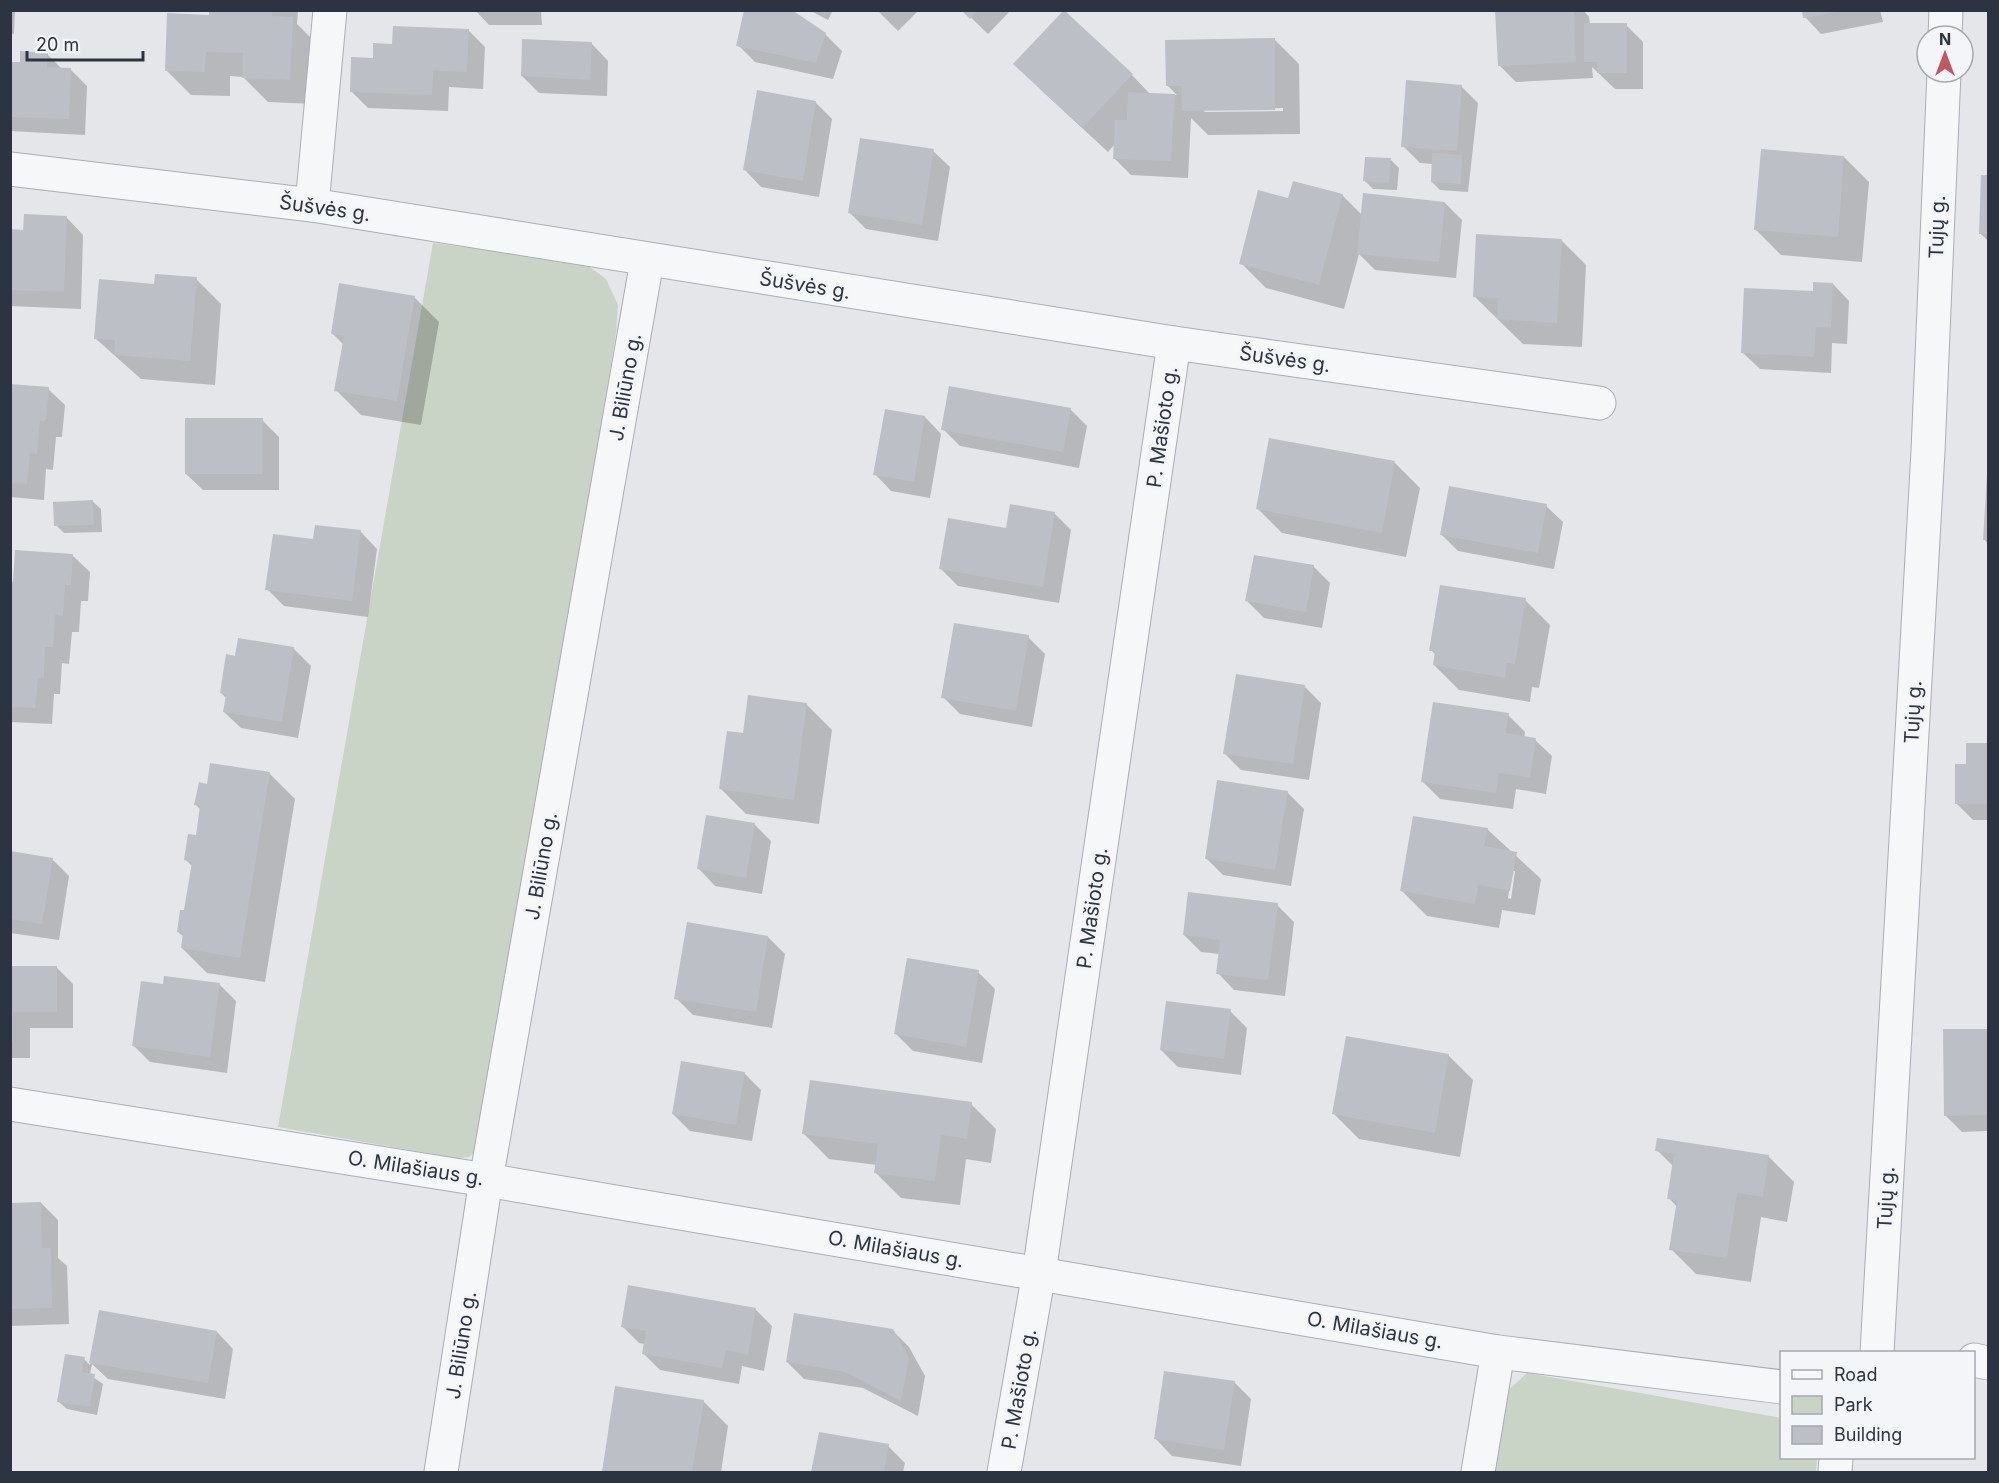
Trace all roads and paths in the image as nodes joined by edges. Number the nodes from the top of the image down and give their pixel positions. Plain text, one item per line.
1 (330, 10) edge
2 (1943, 84) edge
3 (10, 169) edge
4 (312, 205) junction
5 (647, 261) junction
6 (1174, 343) junction
7 (1599, 403) dead end
8 (10, 1104) edge
9 (486, 1180) junction
10 (1039, 1273) junction
11 (1877, 1351) edge
12 (1498, 1352) junction
13 (1780, 1387) edge
14 (441, 1473) edge
15 (1004, 1473) edge
16 (1478, 1473) edge

1 - 4 street
2 - 11 street, Tujų g.
3 - 4 street, Šušvės g.
4 - 5 street, Šušvės g.
5 - 6 street, Šušvės g.
5 - 9 street, J. Biliūno g.
6 - 7 street, Šušvės g.
6 - 10 street, P. Mašioto g.
8 - 9 street, O. Milašiaus g.
9 - 10 street, O. Milašiaus g.
9 - 14 street, J. Biliūno g.
10 - 12 street, O. Milašiaus g.
10 - 15 street, P. Mašioto g.
12 - 13 street, O. Milašiaus g.
12 - 16 street

